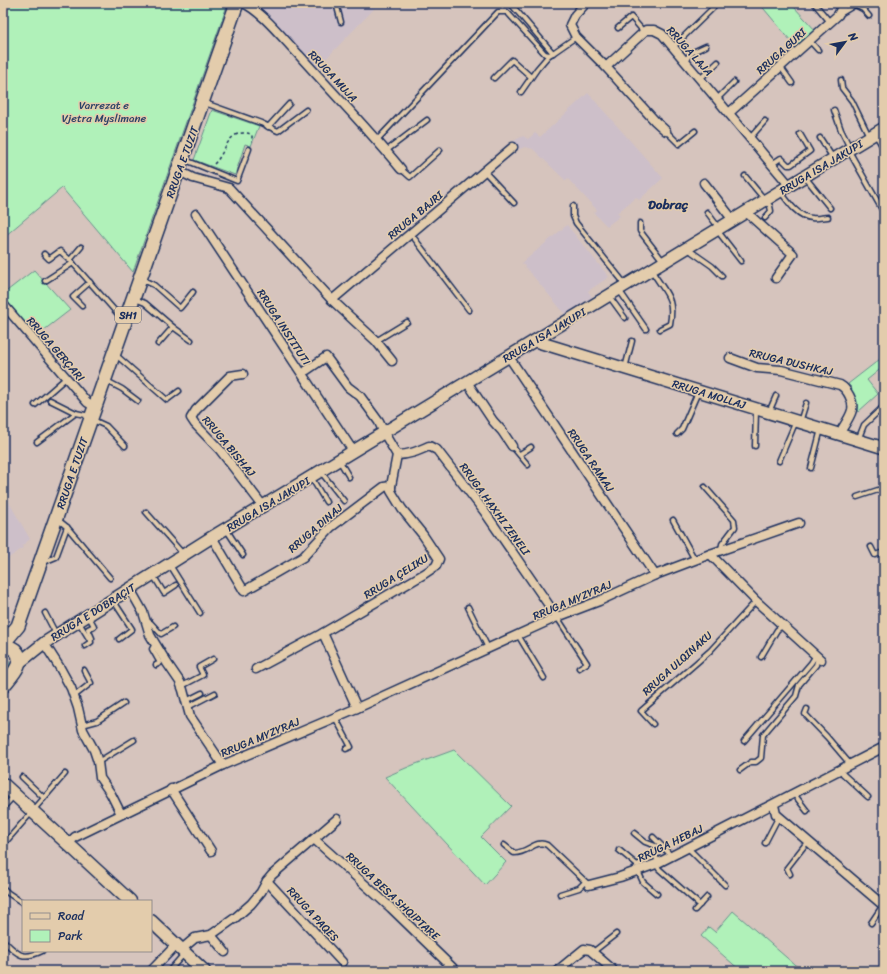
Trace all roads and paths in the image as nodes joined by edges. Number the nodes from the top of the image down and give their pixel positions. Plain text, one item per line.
1 (237, 3) edge
2 (243, 3) edge
3 (336, 3) edge
4 (510, 3) edge
5 (709, 3) edge
6 (814, 3) edge
7 (844, 3) edge
8 (582, 5) edge
9 (838, 15) junction
10 (869, 16) dead end
11 (341, 22) dead end
12 (830, 22) junction
13 (618, 28) dead end
14 (644, 32) junction
15 (576, 37) junction
16 (809, 40) junction
17 (706, 46) dead end
18 (673, 47) junction
19 (818, 50) dead end
20 (549, 54) junction
21 (684, 61) junction
22 (718, 62) dead end
23 (780, 66) junction
24 (606, 67) junction
25 (531, 77) junction
26 (494, 78) dead end
27 (700, 79) junction
28 (842, 80) dead end
29 (734, 82) dead end
30 (792, 83) dead end
31 (521, 92) dead end
32 (717, 99) junction
33 (203, 102) junction
34 (289, 104) dead end
35 (306, 110) dead end
36 (834, 110) dead end
37 (729, 114) junction
38 (427, 120) dead end
39 (765, 121) dead end
40 (268, 127) junction
41 (666, 131) joint
42 (694, 131) dead end
43 (877, 133) edge
44 (800, 134) dead end
45 (750, 138) junction
46 (820, 138) dead end
47 (377, 140) junction
48 (884, 145) edge
49 (513, 147) dead end
50 (249, 149) joint
51 (849, 149) junction
52 (440, 150) dead end
53 (386, 151) junction
54 (834, 159) junction
55 (772, 164) junction
56 (181, 165) junction
57 (208, 169) junction
58 (401, 169) joint
59 (484, 171) junction
60 (745, 176) dead end
61 (804, 177) junction
62 (704, 183) dead end
63 (790, 186) junction
64 (780, 192) junction
65 (766, 200) junction
66 (514, 203) dead end
67 (573, 206) dead end
68 (830, 208) dead end
69 (707, 212) dead end
70 (746, 212) junction
71 (884, 213) edge
72 (196, 214) dead end
73 (828, 217) dead end
74 (765, 218) dead end
75 (733, 220) junction
76 (640, 223) dead end
77 (719, 229) junction
78 (411, 234) junction
79 (81, 247) dead end
80 (688, 248) junction
81 (44, 254) dead end
82 (741, 261) dead end
83 (72, 262) junction
84 (664, 262) junction
85 (651, 270) junction
86 (722, 276) dead end
87 (776, 278) dead end
88 (140, 279) junction
89 (45, 281) dead end
90 (90, 282) junction
91 (618, 290) junction
92 (193, 292) dead end
93 (134, 298) junction
94 (332, 300) junction
95 (82, 306) dead end
96 (4, 308) edge
97 (469, 310) dead end
98 (625, 318) dead end
99 (126, 321) junction
100 (407, 322) dead end
101 (173, 327) junction
102 (646, 329) dead end
103 (660, 329) dead end
104 (190, 340) dead end
105 (376, 341) junction
106 (535, 341) junction
107 (632, 341) dead end
108 (158, 344) dead end
109 (114, 354) junction
110 (509, 357) junction
111 (730, 358) dead end
112 (392, 361) dead end
113 (625, 368) junction
114 (307, 370) dead end
115 (244, 374) dead end
116 (66, 378) junction
117 (105, 380) junction
118 (467, 382) junction
119 (179, 391) dead end
120 (699, 391) junction
121 (776, 396) dead end
122 (50, 400) dead end
123 (138, 401) dead end
124 (806, 403) dead end
125 (35, 405) dead end
126 (884, 406) edge
127 (756, 409) junction
128 (76, 413) junction
129 (769, 413) junction
130 (92, 415) junction
131 (798, 422) junction
132 (821, 429) junction
133 (384, 433) junction
134 (677, 434) dead end
135 (839, 434) junction
136 (858, 440) junction
137 (37, 442) dead end
138 (125, 446) dead end
139 (512, 446) joint
140 (755, 446) dead end
141 (531, 447) dead end
142 (884, 448) edge
143 (353, 451) junction
144 (520, 454) junction
145 (397, 455) junction
146 (338, 460) junction
147 (779, 461) dead end
148 (528, 465) dead end
149 (811, 468) dead end
150 (321, 471) junction
151 (311, 477) junction
152 (349, 477) dead end
153 (390, 486) junction
154 (705, 487) dead end
155 (884, 488) edge
156 (857, 497) dead end
157 (326, 502) dead end
158 (344, 502) dead end
159 (263, 506) junction
160 (146, 512) dead end
161 (56, 518) junction
162 (673, 520) dead end
163 (799, 523) dead end
164 (67, 527) junction
165 (226, 529) junction
166 (212, 537) junction
167 (871, 547) dead end
168 (721, 550) junction
169 (884, 552) edge
170 (710, 554) junction
171 (184, 555) junction
172 (243, 555) dead end
173 (695, 560) junction
174 (40, 564) junction
175 (170, 564) junction
176 (153, 575) junction
177 (655, 575) junction
178 (110, 578) dead end
179 (176, 585) dead end
180 (130, 589) junction
181 (113, 600) junction
182 (756, 601) junction
183 (468, 607) dead end
184 (45, 613) dead end
185 (200, 613) dead end
186 (557, 617) junction
187 (83, 618) junction
188 (147, 621) junction
189 (783, 625) junction
190 (18, 626) junction
191 (173, 627) dead end
192 (323, 633) junction
193 (57, 635) junction
194 (518, 635) junction
195 (92, 638) dead end
196 (118, 639) dead end
197 (44, 643) junction
198 (155, 644) junction
199 (3, 645) edge
200 (85, 646) dead end
201 (488, 648) junction
202 (761, 657) dead end
203 (818, 657) junction
204 (213, 659) dead end
205 (19, 661) junction
206 (156, 665) dead end
207 (579, 668) dead end
208 (256, 669) dead end
209 (84, 670) dead end
210 (544, 678) dead end
211 (3, 686) edge
212 (182, 686) junction
213 (202, 693) dead end
214 (215, 693) dead end
215 (73, 695) junction
216 (124, 703) dead end
217 (187, 704) junction
218 (357, 708) junction
219 (807, 709) dead end
220 (335, 717) junction
221 (653, 724) dead end
222 (82, 726) junction
223 (134, 740) dead end
224 (744, 741) dead end
225 (884, 747) edge
226 (346, 749) dead end
227 (98, 762) junction
228 (223, 765) junction
229 (850, 765) junction
230 (740, 770) dead end
231 (841, 770) junction
232 (65, 774) dead end
233 (22, 777) dead end
234 (3, 784) edge
235 (171, 789) junction
236 (794, 794) junction
237 (15, 795) junction
238 (44, 798) junction
239 (868, 798) dead end
240 (774, 805) junction
241 (3, 808) edge
242 (807, 811) dead end
243 (33, 812) junction
244 (121, 814) junction
245 (778, 816) junction
246 (337, 819) dead end
247 (634, 833) dead end
248 (653, 837) dead end
249 (314, 839) junction
250 (808, 841) junction
251 (765, 843) dead end
252 (68, 844) junction
253 (3, 845) edge
254 (504, 845) dead end
255 (688, 848) junction
256 (619, 850) dead end
257 (211, 851) dead end
258 (668, 853) junction
259 (658, 863) junction
260 (638, 871) junction
261 (790, 874) dead end
262 (267, 881) junction
263 (587, 884) junction
264 (725, 885) dead end
265 (3, 888) edge
266 (560, 894) dead end
267 (657, 894) dead end
268 (708, 897) dead end
269 (129, 900) edge
270 (22, 902) edge
271 (700, 905) junction
272 (883, 905) edge
273 (695, 910) dead end
274 (152, 921) edge
275 (871, 923) dead end
276 (616, 934) dead end
277 (211, 935) junction
278 (3, 940) edge
279 (182, 949) junction
280 (40, 952) edge
281 (225, 952) dead end
282 (592, 952) junction
283 (342, 962) dead end
284 (612, 969) dead end
285 (151, 971) edge
286 (169, 971) edge
287 (204, 971) edge
288 (456, 971) edge
289 (557, 971) edge

1 - 33 main road, RRUGA E TUZIT / SH1
2 - 47 street, RRUGA MUJA
3 - 11 lane
4 - 20 lane
5 - 18 lane
6 - 12 lane
7 - 9 street, RRUGA GURI
8 - 15 street
9 - 10 lane
9 - 12 street, RRUGA GURI
12 - 16 street, RRUGA GURI
13 - 14 lane
14 - 18 street, RRUGA LAJA
14 - 24 street
15 - 20 lane
15 - 24 street
16 - 19 lane
16 - 23 street, RRUGA GURI
17 - 21 lane
18 - 21 street, RRUGA LAJA
20 - 25 lane
20 - 47 lane
21 - 27 street, RRUGA LAJA
22 - 27 lane
23 - 30 lane
23 - 37 street, RRUGA GURI
24 - 41 street
25 - 26 lane
25 - 31 lane
27 - 32 street, RRUGA LAJA
28 - 43 lane
29 - 32 lane
32 - 37 street, RRUGA LAJA
33 - 40 lane
33 - 56 main road, RRUGA E TUZIT / SH1
34 - 40 lane
35 - 40 lane
36 - 51 lane
37 - 45 street, RRUGA LAJA
38 - 53 lane
39 - 45 lane
41 - 42 lane
43 - 48 street
43 - 51 street, RRUGA ISA JAKUPI
44 - 55 lane
45 - 55 street, RRUGA LAJA
46 - 54 lane
47 - 53 street, RRUGA MUJA
49 - 59 street, RRUGA BAJRI
50 - 57 lane
50 - 57 path
51 - 54 street, RRUGA ISA JAKUPI
51 - 71 lane
52 - 58 lane
53 - 58 street, RRUGA MUJA
54 - 61 street, RRUGA ISA JAKUPI
55 - 63 street, RRUGA LAJA
56 - 57 lane
56 - 88 main road, RRUGA E TUZIT / SH1
56 - 94 street
59 - 66 lane
59 - 78 street, RRUGA BAJRI
60 - 65 lane
61 - 63 street, RRUGA ISA JAKUPI
61 - 68 lane
62 - 75 street
63 - 64 street, RRUGA ISA JAKUPI
64 - 65 street, RRUGA ISA JAKUPI
64 - 73 lane
65 - 70 street, RRUGA ISA JAKUPI
65 - 74 lane
67 - 91 lane
69 - 77 lane
70 - 75 street, RRUGA ISA JAKUPI
70 - 87 street
72 - 143 street, RRUGA INSTITUTI
75 - 77 street, RRUGA ISA JAKUPI
76 - 84 lane
77 - 80 street, RRUGA ISA JAKUPI
77 - 82 lane
78 - 94 street, RRUGA BAJRI
78 - 97 lane
79 - 83 lane
80 - 84 street, RRUGA ISA JAKUPI
80 - 86 lane
81 - 83 lane
83 - 89 lane
83 - 90 lane
84 - 85 street, RRUGA ISA JAKUPI
85 - 91 street, RRUGA ISA JAKUPI
85 - 103 lane
88 - 92 lane
88 - 93 main road, RRUGA E TUZIT / SH1
90 - 95 lane
90 - 99 lane
91 - 98 lane
91 - 102 lane
91 - 106 street, RRUGA ISA JAKUPI
93 - 99 main road, RRUGA E TUZIT / SH1
93 - 101 lane
94 - 105 street
96 - 116 street, RRUGA GERÇARI
99 - 109 main road, RRUGA E TUZIT / SH1
100 - 105 lane
101 - 104 lane
101 - 108 lane
105 - 112 street
106 - 110 street, RRUGA ISA JAKUPI
106 - 113 street, RRUGA MOLLAJ
107 - 113 lane
109 - 117 main road, RRUGA E TUZIT / SH1
109 - 119 lane
110 - 118 street, RRUGA ISA JAKUPI
110 - 177 street, RRUGA RAMAJ
111 - 135 street, RRUGA DUSHKAJ
113 - 120 street, RRUGA MOLLAJ
114 - 133 street
115 - 159 street, RRUGA BISHAJ
116 - 125 lane
116 - 130 street, RRUGA GERÇARI
117 - 123 lane
117 - 130 main road, RRUGA E TUZIT / SH1
118 - 133 street, RRUGA ISA JAKUPI
118 - 139 street
120 - 127 street, RRUGA MOLLAJ
120 - 134 lane
121 - 129 lane
122 - 128 lane
124 - 131 lane
126 - 136 lane
127 - 129 street, RRUGA MOLLAJ
127 - 140 lane
128 - 130 lane
128 - 137 lane
129 - 131 street, RRUGA MOLLAJ
130 - 138 lane
130 - 161 main road, RRUGA E TUZIT / SH1
131 - 132 street, RRUGA MOLLAJ
131 - 147 lane
132 - 135 street, RRUGA MOLLAJ
132 - 149 lane
133 - 143 street, RRUGA ISA JAKUPI
133 - 145 street
135 - 136 street, RRUGA MOLLAJ
136 - 142 street, RRUGA MOLLAJ
139 - 144 lane
141 - 144 lane
143 - 146 street, RRUGA ISA JAKUPI
144 - 148 lane
145 - 153 street
145 - 186 street, RRUGA HAXHI ZENELI
146 - 150 street, RRUGA ISA JAKUPI
146 - 152 lane
150 - 151 street, RRUGA ISA JAKUPI
150 - 158 lane
151 - 157 lane
151 - 159 street, RRUGA ISA JAKUPI
153 - 166 street, RRUGA DINAJ
153 - 192 street, RRUGA ÇELIKU
154 - 168 lane
155 - 156 lane
159 - 165 street, RRUGA ISA JAKUPI
160 - 171 lane
161 - 164 lane
161 - 174 main road, RRUGA E TUZIT / SH1
162 - 173 lane
163 - 168 street, RRUGA MYZYRAJ
164 - 174 lane
164 - 178 lane
165 - 166 street, RRUGA ISA JAKUPI
165 - 172 lane
166 - 171 street, RRUGA E DOBRAÇIT
167 - 169 lane
168 - 170 street, RRUGA MYZYRAJ
170 - 173 street, RRUGA MYZYRAJ
170 - 182 street
171 - 175 street, RRUGA E DOBRAÇIT
173 - 177 street, RRUGA MYZYRAJ
174 - 190 main road, RRUGA E TUZIT / SH1
175 - 176 street, RRUGA E DOBRAÇIT
175 - 185 lane
176 - 179 lane
176 - 180 street, RRUGA E DOBRAÇIT
177 - 186 street, RRUGA MYZYRAJ
180 - 181 street, RRUGA E DOBRAÇIT
180 - 188 street
181 - 187 street, RRUGA E DOBRAÇIT
181 - 196 lane
182 - 189 street
182 - 221 lane, RRUGA ULQINAKU
183 - 201 lane
184 - 193 lane
186 - 194 street, RRUGA MYZYRAJ
186 - 207 lane
187 - 193 street, RRUGA E DOBRAÇIT
187 - 195 lane
187 - 200 lane
188 - 191 lane
188 - 198 street
189 - 202 lane
189 - 203 street
190 - 199 main road, SH1
190 - 205 main road, SH1
192 - 208 street, RRUGA ÇELIKU
192 - 218 street
193 - 197 street, RRUGA E DOBRAÇIT
194 - 201 street, RRUGA MYZYRAJ
194 - 210 lane
197 - 205 street, RRUGA E DOBRAÇIT
197 - 215 street
198 - 206 lane
198 - 212 street
199 - 205 main road, SH1
201 - 218 street, RRUGA MYZYRAJ
203 - 224 lane
203 - 230 lane
204 - 212 lane
205 - 211 main road
209 - 215 lane
212 - 217 street
213 - 217 lane
214 - 217 lane
215 - 222 street
216 - 222 lane
217 - 228 street
218 - 220 street, RRUGA MYZYRAJ
219 - 229 lane
220 - 226 lane
220 - 228 street, RRUGA MYZYRAJ
222 - 227 street
223 - 227 lane
225 - 229 street, RRUGA HEBAJ
227 - 244 street
228 - 235 street, RRUGA MYZYRAJ
229 - 231 street, RRUGA HEBAJ
231 - 236 street, RRUGA HEBAJ
231 - 239 lane
232 - 238 lane
233 - 238 lane
234 - 237 main road
235 - 244 street, RRUGA MYZYRAJ
235 - 257 street
236 - 240 street, RRUGA HEBAJ
236 - 242 lane
237 - 241 lane
237 - 243 main road
238 - 243 lane
240 - 245 street
240 - 255 street, RRUGA HEBAJ
243 - 252 main road
243 - 253 lane
244 - 252 street, RRUGA MYZYRAJ
245 - 250 street
245 - 251 lane
246 - 249 street
247 - 258 lane
248 - 258 lane
249 - 262 street
249 - 288 street, RRUGA BESA SHQIPTARE
250 - 261 lane
250 - 272 street
252 - 269 main road
254 - 263 lane
255 - 258 street, RRUGA HEBAJ
255 - 264 lane
256 - 259 lane
258 - 259 street, RRUGA HEBAJ
259 - 260 street, RRUGA HEBAJ
259 - 271 lane
260 - 263 street, RRUGA HEBAJ
260 - 267 lane
262 - 277 street
262 - 283 street, RRUGA PAQES
263 - 266 lane
265 - 270 lane
268 - 271 lane
271 - 273 lane
272 - 275 lane
274 - 279 main road
276 - 282 lane
277 - 279 street
277 - 281 street
278 - 280 lane
279 - 285 street
279 - 286 lane
279 - 287 main road
282 - 284 street
282 - 289 street

